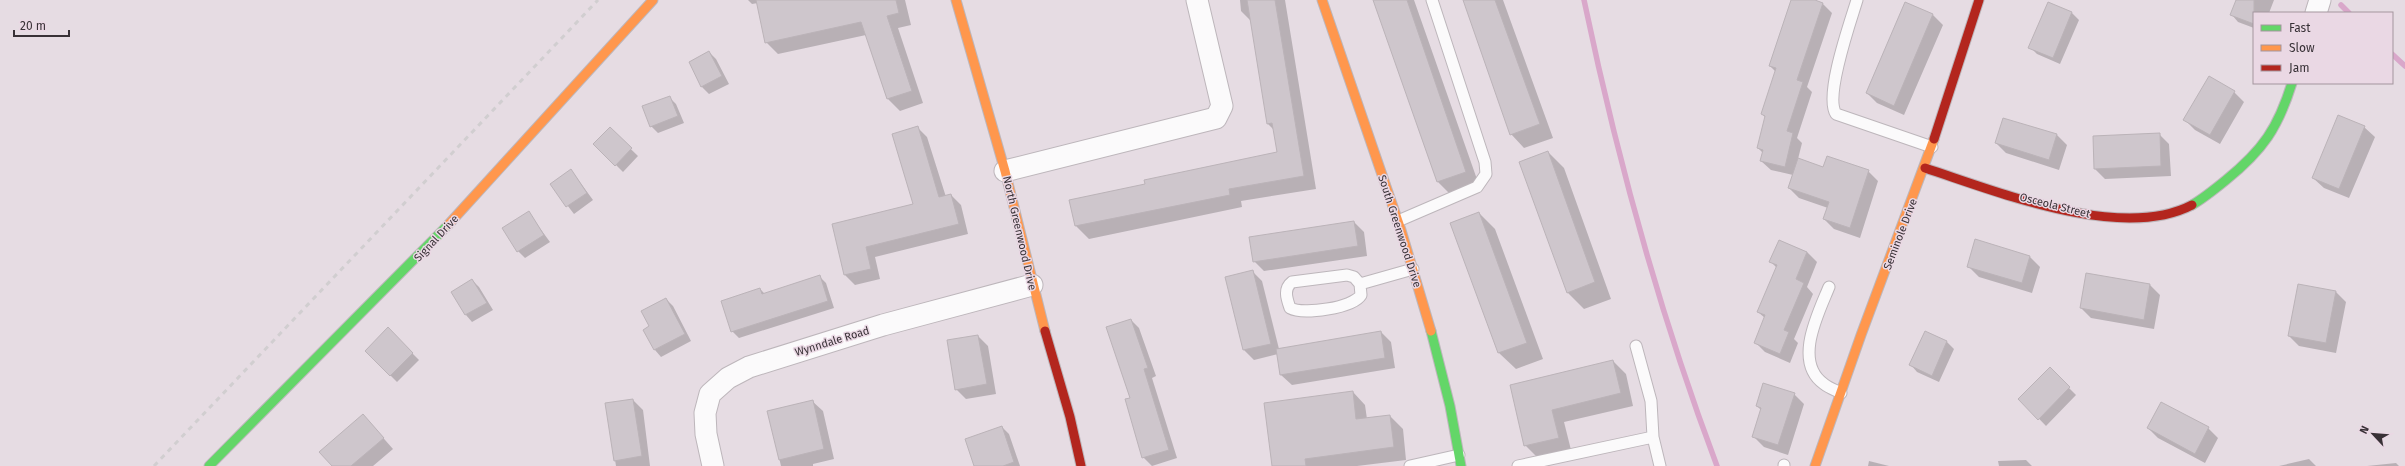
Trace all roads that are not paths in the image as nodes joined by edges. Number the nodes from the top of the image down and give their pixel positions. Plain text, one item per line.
1 (653, 0) edge
2 (956, 0) edge
3 (1197, 0) edge
4 (1322, 0) edge
5 (1432, 0) edge
6 (1857, 0) edge
7 (1979, 0) edge
8 (2320, 0) edge
9 (2316, 12) edge
10 (2292, 84) edge
11 (1932, 147) junction
12 (1925, 168) junction
13 (1006, 171) junction
14 (1398, 221) junction
15 (1413, 269) junction
16 (1360, 284) junction
17 (1032, 285) junction
18 (1830, 287) dead end
19 (1636, 346) dead end
20 (1841, 393) junction
21 (1653, 437) junction
22 (1460, 461) edge
23 (209, 466) edge
24 (713, 466) edge
25 (1081, 466) edge
26 (1410, 466) edge
27 (1518, 466) edge
28 (1660, 466) edge
29 (1815, 466) edge

1 - 23 street, Signal Drive
2 - 13 street, North Greenwood Drive
3 - 13 street
4 - 14 street, South Greenwood Drive
5 - 14 lane
6 - 11 lane
7 - 11 street, Seminole Drive
8 - 9 street
10 - 12 street, Osceola Street
11 - 12 street, Seminole Drive
12 - 20 street, Seminole Drive
13 - 17 street, North Greenwood Drive
14 - 15 street, South Greenwood Drive
15 - 16 lane
15 - 22 street, South Greenwood Drive
16 - 16 lane
17 - 24 street, Wynndale Road
17 - 25 street, North Greenwood Drive
18 - 20 lane
19 - 21 lane
20 - 29 street, Seminole Drive
21 - 27 lane
21 - 28 lane
22 - 26 lane

